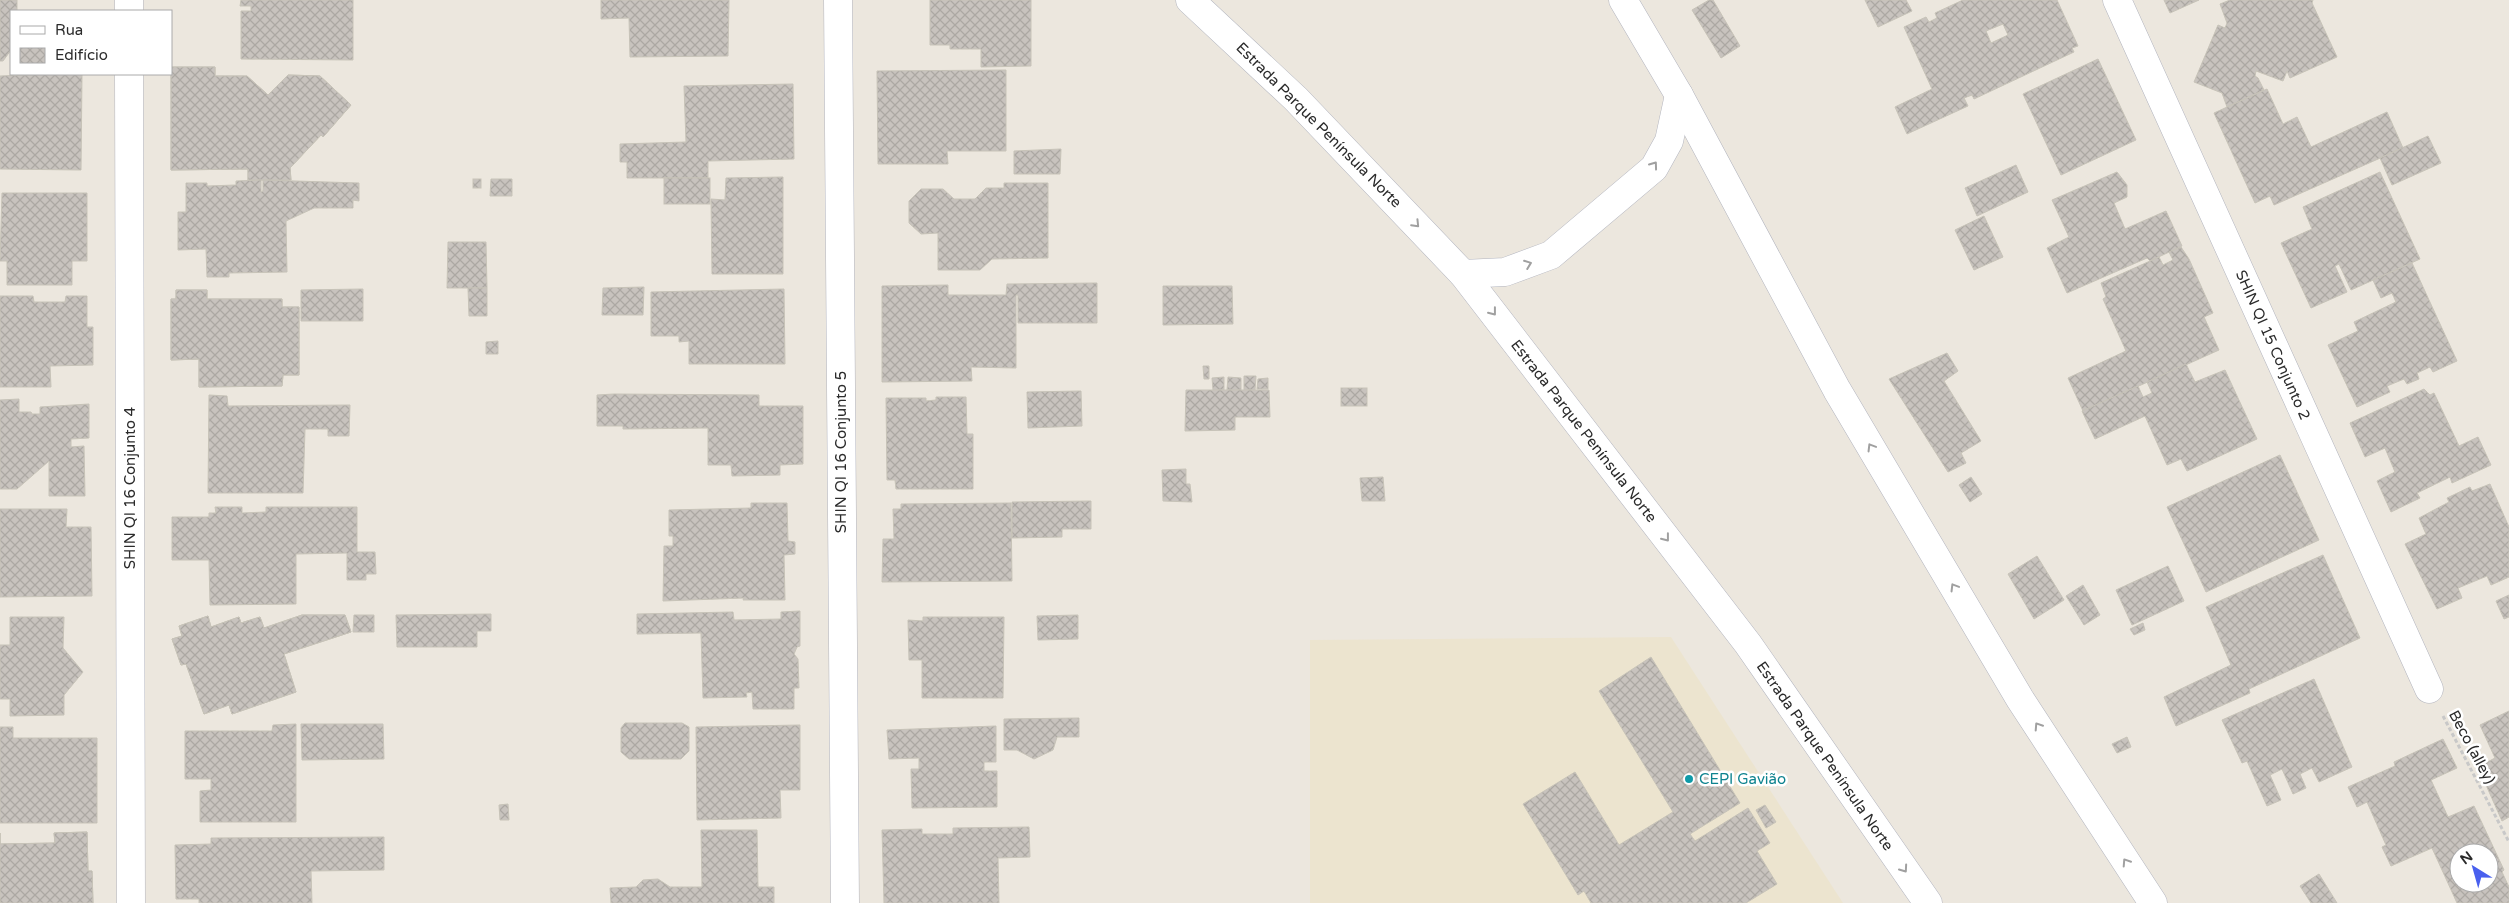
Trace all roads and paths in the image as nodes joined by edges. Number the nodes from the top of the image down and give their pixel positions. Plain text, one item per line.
1 (838, 0) edge
2 (1190, 0) edge
3 (1623, 0) edge
4 (2117, 0) edge
5 (129, 75) edge
6 (1679, 95) junction
7 (1463, 274) junction
8 (2429, 689) joint
9 (2509, 842) edge
10 (131, 903) edge
11 (844, 903) edge
12 (1928, 903) edge
13 (2153, 903) edge

1 - 11 main road, SHIN QI 16 Conjunto 5
2 -> 7 main road, Estrada Parque Península Norte
3 - 6 main road
4 - 8 main road, SHIN QI 15 Conjunto 2
5 - 10 main road, SHIN QI 16 Conjunto 4
7 -> 6 main road
13 -> 6 main road
7 -> 12 main road, Estrada Parque Península Norte
8 - 9 path, Beco (alley)

